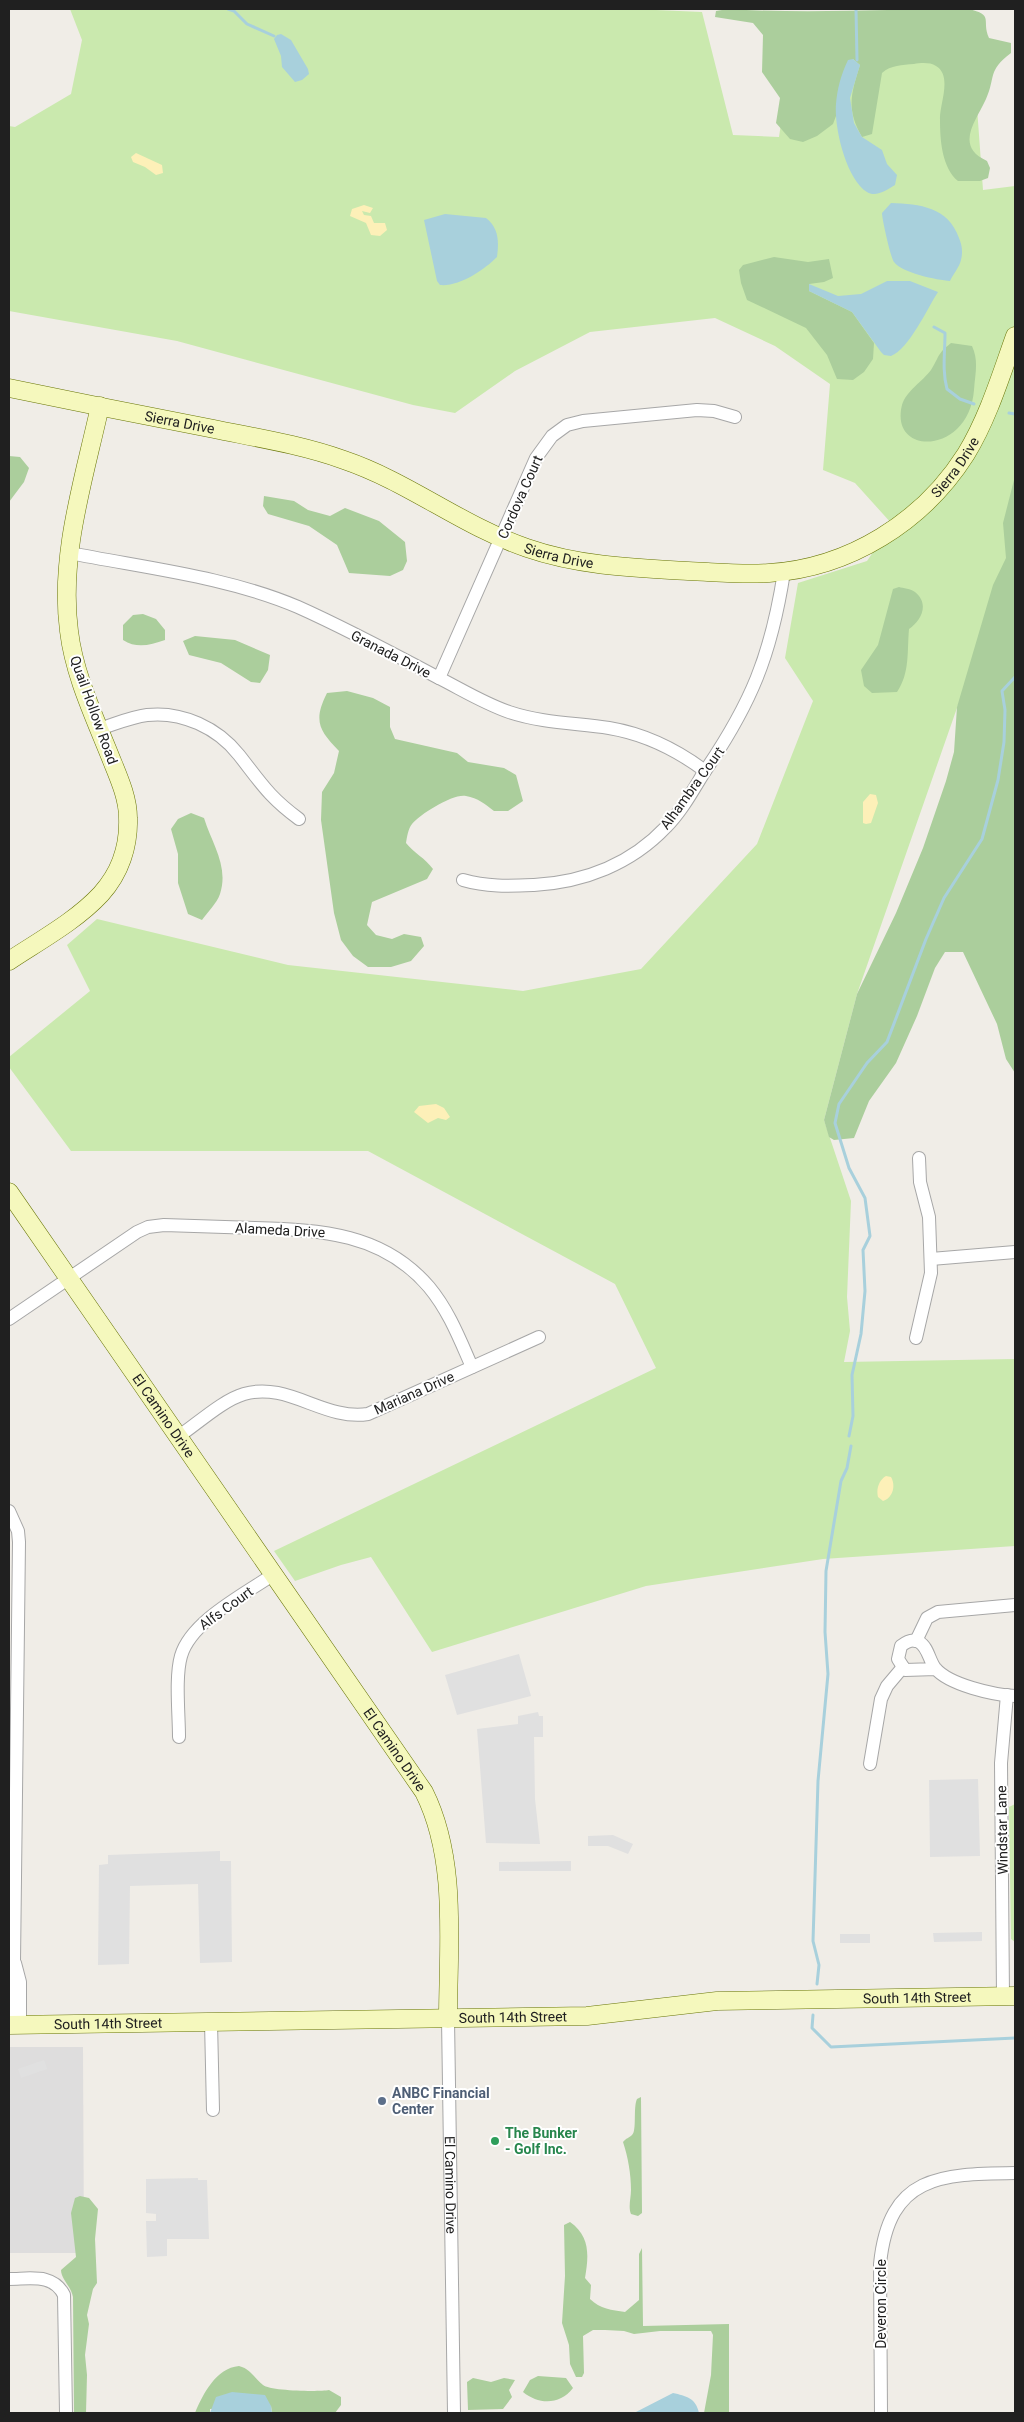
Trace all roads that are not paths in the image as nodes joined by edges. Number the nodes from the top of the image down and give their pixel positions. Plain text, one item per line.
1 (1015, 336) edge
2 (9, 388) edge
3 (100, 406) junction
4 (735, 417) dead end
5 (501, 538) junction
6 (70, 553) junction
7 (784, 572) junction
8 (439, 678) junction
9 (99, 729) junction
10 (705, 772) junction
11 (299, 819) dead end
12 (463, 880) dead end
13 (9, 961) edge
14 (919, 1158) dead end
15 (9, 1192) edge
16 (1015, 1252) edge
17 (931, 1259) junction
18 (68, 1278) junction
19 (9, 1320) edge
20 (539, 1336) dead end
21 (916, 1338) dead end
22 (472, 1367) junction
23 (179, 1436) junction
24 (9, 1511) edge
25 (274, 1574) junction
26 (1015, 1605) edge
27 (916, 1641) junction
28 (903, 1667) junction
29 (936, 1669) junction
30 (1011, 1696) edge
31 (179, 1737) dead end
32 (870, 1764) dead end
33 (1009, 1996) edge
34 (448, 2019) junction
35 (211, 2022) junction
36 (13, 2025) edge
37 (213, 2110) dead end
38 (1015, 2173) edge
39 (9, 2279) edge
40 (66, 2413) edge
41 (454, 2413) edge
42 (881, 2413) edge

1 - 7 street, Sierra Drive
2 - 3 street, Sierra Drive
3 - 5 street, Sierra Drive
3 - 6 street, Quail Hollow Road
4 - 5 street, Cordova Court
5 - 7 street, Sierra Drive
5 - 8 street, Cordova Court
6 - 8 street, Granada Drive
6 - 9 street, Quail Hollow Road
7 - 10 street, Alhambra Court
8 - 10 street, Granada Drive
9 - 11 street
9 - 13 street, Quail Hollow Road
10 - 12 street, Alhambra Court
14 - 17 street
15 - 18 street, El Camino Drive
16 - 17 street
17 - 21 street
18 - 19 street, Alameda Drive
18 - 22 street, Alameda Drive
18 - 23 street, El Camino Drive
20 - 22 street, Mariana Drive
22 - 23 street, Mariana Drive
23 - 25 street, El Camino Drive
24 - 36 street
25 - 31 street, Alfs Court
25 - 34 street, El Camino Drive
26 - 27 street
27 - 28 street
27 - 29 street
28 - 29 street
28 - 32 street
29 - 30 street
30 - 33 street, Windstar Lane
33 - 34 street, South 14th Street
34 - 35 street, South 14th Street
34 - 41 street, El Camino Drive
35 - 36 street, South 14th Street
35 - 37 street
38 - 42 street, Deveron Circle
39 - 40 street

